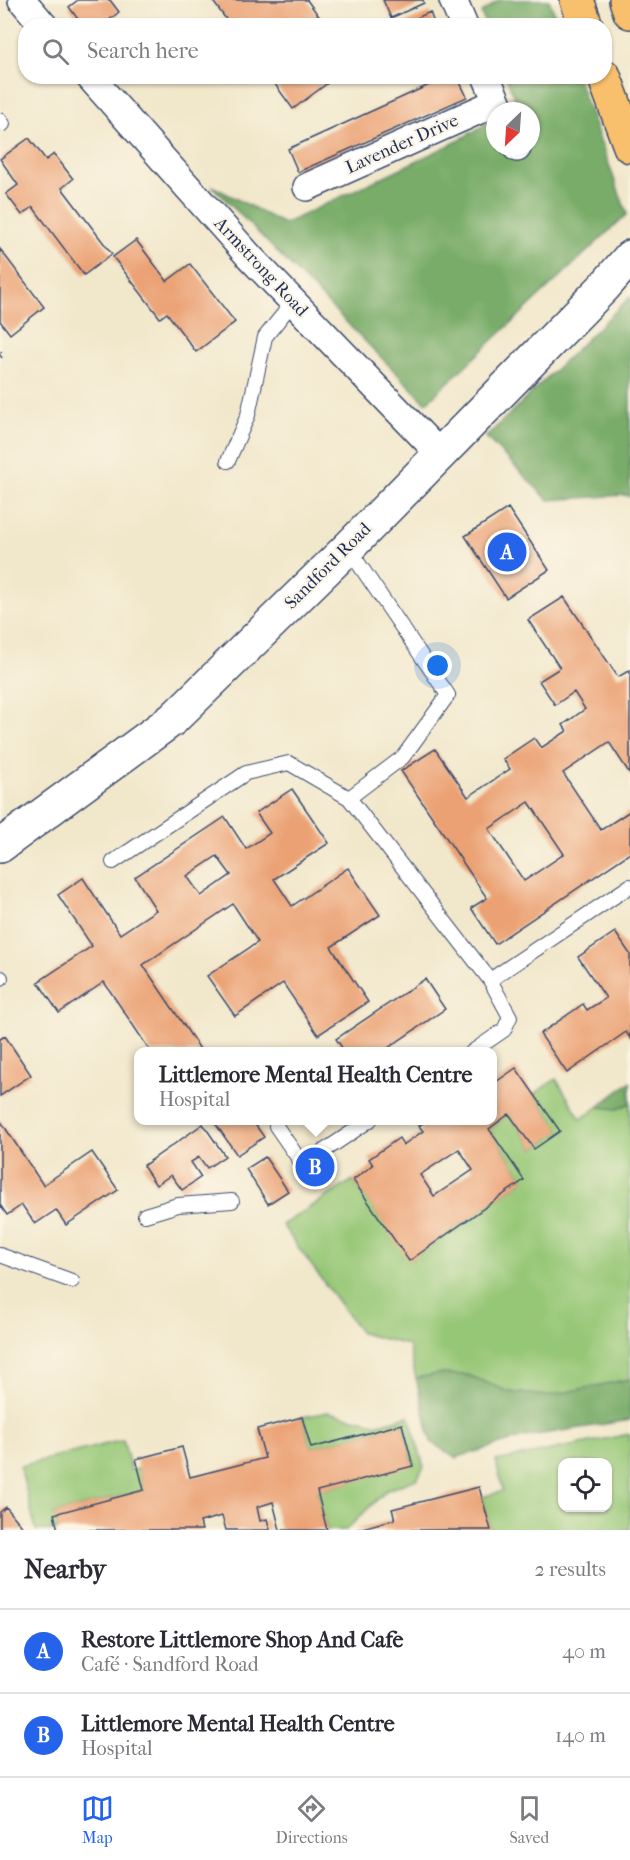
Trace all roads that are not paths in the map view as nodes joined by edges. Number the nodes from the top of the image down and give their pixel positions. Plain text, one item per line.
1 (22, 0) edge
2 (453, 0) edge
3 (577, 0) edge
4 (626, 0) edge
5 (630, 12) edge
6 (37, 18) edge
7 (461, 18) edge
8 (583, 18) edge
9 (96, 84) edge
10 (489, 84) edge
11 (607, 84) edge
12 (497, 102) edge
13 (486, 111) edge
14 (630, 146) edge
15 (307, 186) dead end
16 (630, 256) edge
17 (293, 302) junction
18 (439, 453) junction
19 (228, 461) dead end
20 (348, 548) junction
21 (349, 798) junction
22 (0, 846) edge
23 (113, 862) dead end
24 (630, 886) edge
25 (490, 980) junction
26 (479, 1047) edge
27 (363, 1125) edge
28 (276, 1126) dead end
29 (232, 1201) dead end
30 (145, 1215) dead end
31 (0, 1255) edge
32 (72, 1281) dead end

1 - 6 street
2 - 7 street
3 - 8 main road
4 - 5 main road
9 - 17 street, Armstrong Road
10 - 12 street, Lavender Drive
11 - 14 main road
13 - 15 street, Lavender Drive
16 - 18 street, Sandford Road
17 - 18 street, Armstrong Road
17 - 19 lane
18 - 20 street, Sandford Road
20 - 21 lane
20 - 22 street, Sandford Road
21 - 23 lane
21 - 25 lane
24 - 25 lane
25 - 26 lane
27 - 28 lane
29 - 30 lane
31 - 32 lane

